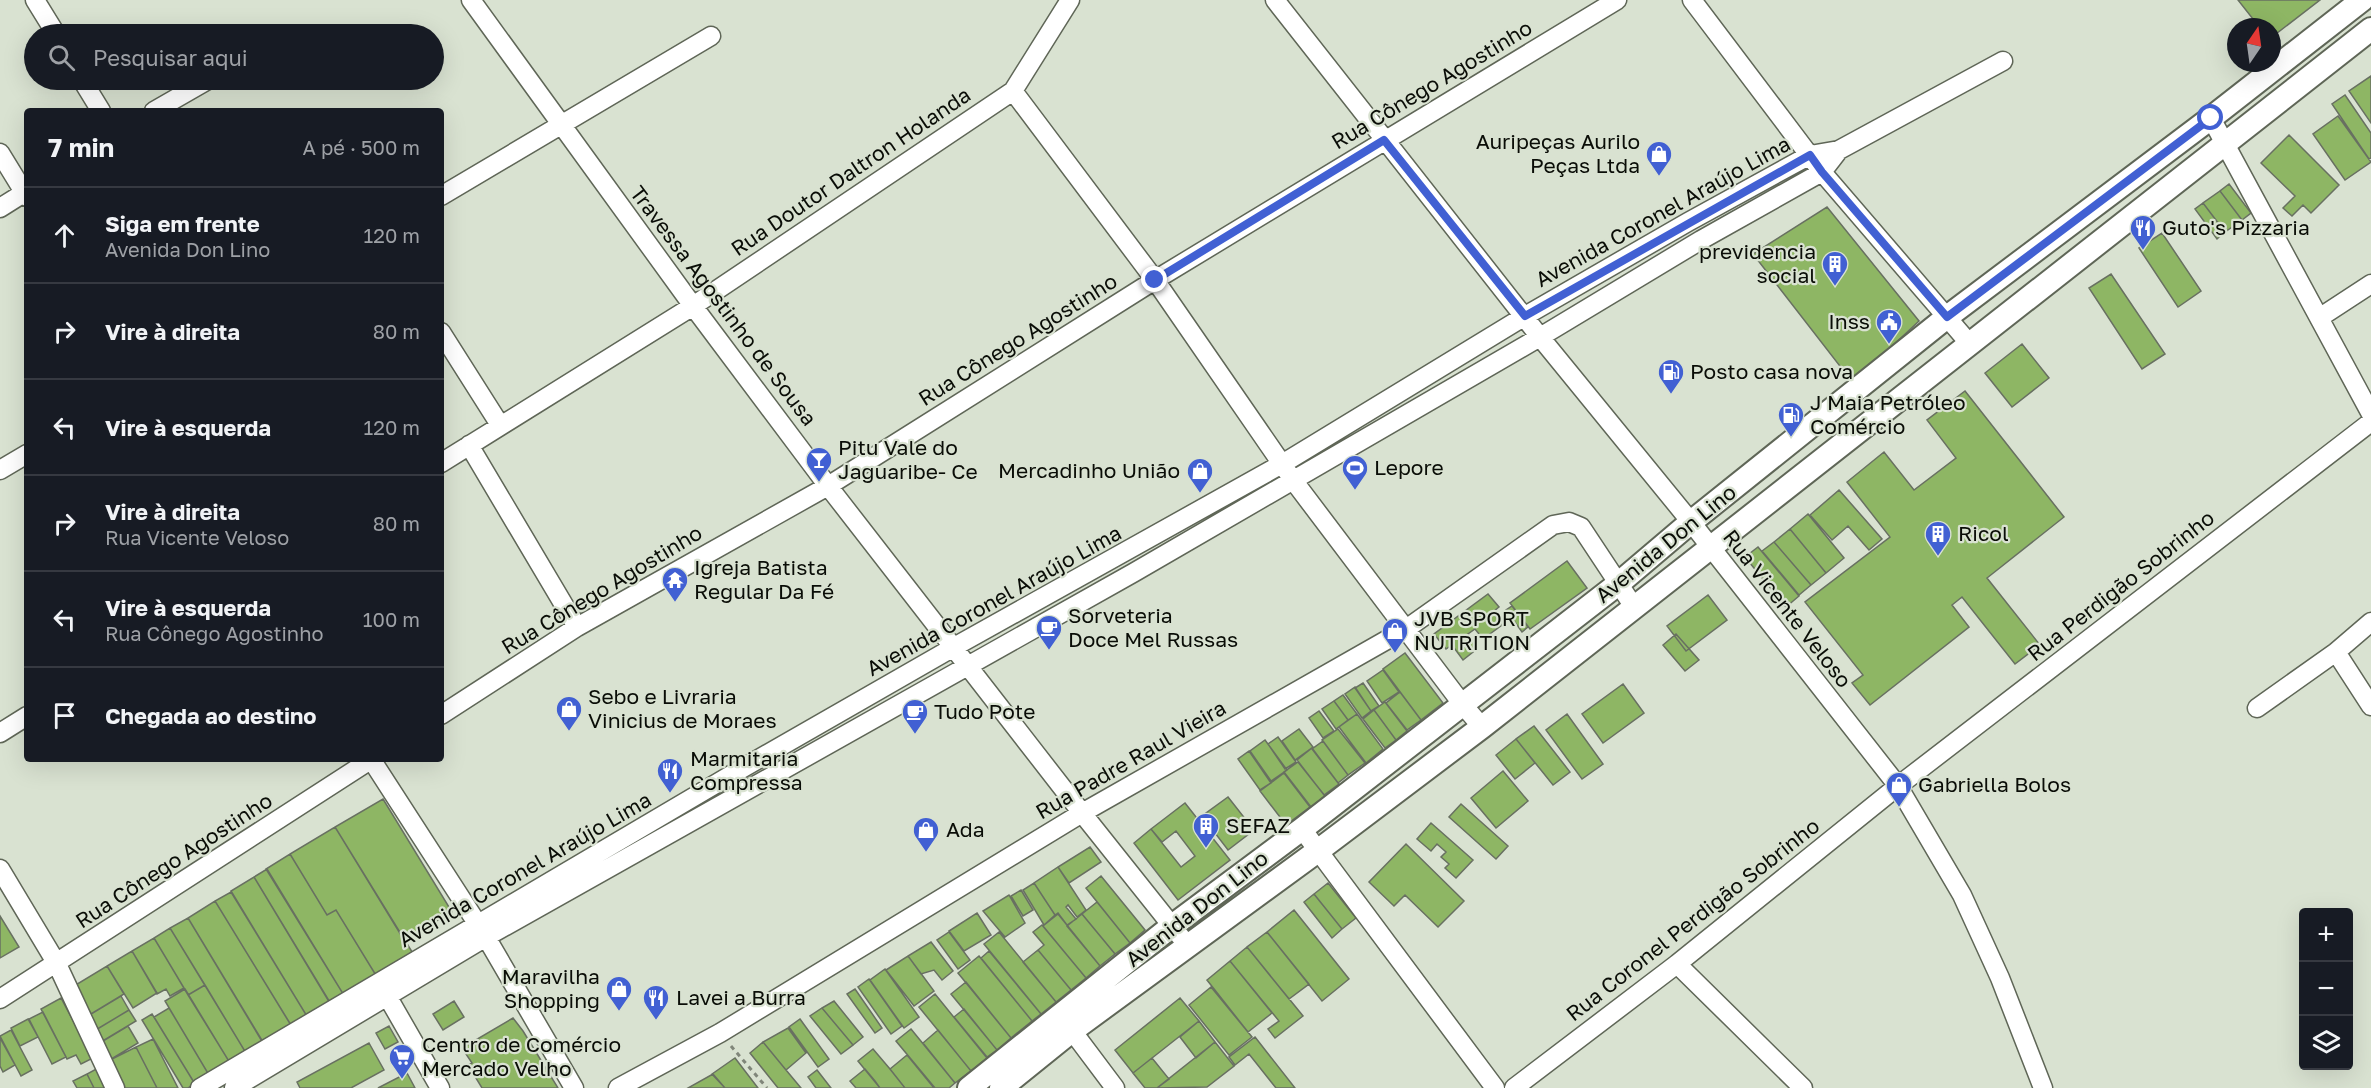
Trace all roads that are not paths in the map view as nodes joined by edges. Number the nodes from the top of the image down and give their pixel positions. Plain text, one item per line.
1 (35, 0) edge
2 (471, 0) edge
3 (1070, 0) edge
4 (1275, 0) edge
5 (1617, 0) edge
6 (1692, 0) edge
7 (2362, 0) edge
8 (2335, 21) junction
9 (50, 24) edge
10 (2371, 29) edge
11 (711, 36) dead end
12 (2351, 45) junction
13 (2003, 61) dead end
14 (88, 90) edge
15 (190, 90) edge
16 (1013, 91) junction
17 (99, 108) edge
18 (159, 108) edge
19 (2211, 118) junction
20 (560, 124) junction
21 (1384, 140) junction
22 (2225, 143) junction
23 (1839, 150) junction
24 (0, 153) edge
25 (1810, 155) junction
26 (1822, 172) junction
27 (24, 191) edge
28 (444, 194) edge
29 (24, 195) edge
30 (0, 208) edge
31 (2075, 221) junction
32 (1688, 222) junction
33 (1701, 240) junction
34 (2094, 245) junction
35 (1155, 280) junction
36 (2371, 284) edge
37 (693, 306) junction
38 (1525, 316) junction
39 (1947, 317) junction
40 (2319, 318) junction
41 (444, 337) edge
42 (1540, 337) junction
43 (1969, 343) junction
44 (1401, 392) junction
45 (1414, 410) junction
46 (2371, 414) edge
47 (1823, 417) junction
48 (2371, 422) edge
49 (500, 425) junction
50 (1844, 441) junction
51 (469, 445) junction
52 (24, 456) edge
53 (444, 461) edge
54 (1282, 465) junction
55 (0, 470) edge
56 (1293, 480) junction
57 (828, 486) junction
58 (1691, 522) junction
59 (1710, 547) junction
60 (1120, 556) junction
61 (1132, 573) junction
62 (1618, 584) junction
63 (1634, 606) junction
64 (2371, 622) edge
65 (577, 627) junction
66 (1406, 629) junction
67 (954, 647) junction
68 (2336, 652) junction
69 (967, 665) junction
70 (1463, 705) junction
71 (2371, 706) edge
72 (2257, 708) dead end
73 (444, 713) edge
74 (838, 714) junction
75 (24, 718) edge
76 (1482, 727) junction
77 (849, 731) junction
78 (0, 733) edge
79 (367, 762) edge
80 (374, 762) edge
81 (736, 772) junction
82 (1898, 786) junction
83 (747, 789) junction
84 (1082, 813) junction
85 (1302, 829) junction
86 (1319, 850) junction
87 (611, 856) junction
88 (0, 869) edge
89 (1172, 926) junction
90 (482, 930) junction
91 (1188, 946) junction
92 (57, 964) junction
93 (1677, 964) junction
94 (383, 989) junction
95 (0, 999) edge
96 (1067, 1023) junction
97 (253, 1066) junction
98 (115, 1088) edge
99 (200, 1088) edge
100 (234, 1088) edge
101 (440, 1088) edge
102 (574, 1088) edge
103 (618, 1088) edge
104 (969, 1088) edge
105 (1001, 1088) edge
106 (1115, 1088) edge
107 (1495, 1088) edge
108 (1514, 1088) edge
109 (1803, 1088) edge
110 (2043, 1088) edge

1 - 9 street
2 - 20 street, Travessa Agostinho de Sousa
3 - 16 street, Rua Doutor Daltron Holanda
4 - 21 street, Rua Vicente Veloso
5 - 21 street, Rua Cônego Agostinho
6 - 25 street
7 - 8 main road, Avenida Don Lino
8 - 12 main road
8 - 19 main road, Avenida Don Lino
10 - 12 main road, Avenida Don Lino
11 - 20 street
12 - 22 main road, Avenida Don Lino
13 - 23 street
14 - 17 street
15 - 18 street
16 - 35 street
16 - 37 street, Rua Doutor Daltron Holanda
19 - 22 street
19 - 31 main road, Avenida Don Lino
20 - 28 street
20 - 37 street, Travessa Agostinho de Sousa
21 - 35 street, Rua Cônego Agostinho
21 - 38 street, Rua Vicente Veloso
22 - 34 main road, Avenida Don Lino
22 - 40 street
23 - 25 street, Avenida Coronel Araújo Lima
23 - 26 street
24 - 27 street
25 - 26 street
25 - 32 street, Avenida Coronel Araújo Lima
26 - 33 street, Avenida Coronel Araújo Lima
26 - 39 street
29 - 30 street
31 - 34 main road
31 - 39 main road, Avenida Don Lino
32 - 33 street
32 - 38 street, Avenida Coronel Araújo Lima
33 - 42 street, Avenida Coronel Araújo Lima
34 - 43 main road, Avenida Don Lino
35 - 54 street
35 - 57 street, Rua Cônego Agostinho
36 - 40 street
37 - 49 street, Rua Doutor Daltron Holanda
37 - 57 street, Travessa Agostinho de Sousa
38 - 42 street, Rua Vicente Veloso
38 - 44 street, Avenida Coronel Araújo Lima
39 - 43 street
39 - 47 main road, Avenida Don Lino
40 - 46 street
41 - 49 street
42 - 45 street, Avenida Coronel Araújo Lima
42 - 58 street, Rua Vicente Veloso
43 - 50 main road, Avenida Don Lino
44 - 45 street
44 - 54 street, Avenida Coronel Araújo Lima
45 - 56 street, Avenida Coronel Araújo Lima
47 - 50 main road
47 - 58 main road, Avenida Don Lino
48 - 82 street, Rua Perdigão Sobrinho
49 - 51 street, Rua Doutor Daltron Holanda
50 - 59 main road, Avenida Don Lino
51 - 53 street, Rua Doutor Daltron Holanda
51 - 65 street
52 - 55 street
54 - 56 street
54 - 60 street, Avenida Coronel Araújo Lima
56 - 61 street, Avenida Coronel Araújo Lima
56 - 66 street
57 - 65 street, Rua Cônego Agostinho
57 - 67 street, Travessa Agostinho de Sousa
58 - 59 street, Rua Vicente Veloso
58 - 62 main road, Avenida Don Lino
59 - 63 main road, Avenida Don Lino
59 - 82 street, Rua Vicente Veloso
60 - 61 street
60 - 67 street, Avenida Coronel Araújo Lima
61 - 69 street, Avenida Coronel Araújo Lima
62 - 63 street, Rua Padre Raul Vieira
62 - 66 street, Rua Padre Raul Vieira
62 - 70 main road, Avenida Don Lino
63 - 76 main road, Avenida Don Lino
64 - 68 street
65 - 73 street, Rua Cônego Agostinho
66 - 70 street
66 - 84 street, Rua Padre Raul Vieira
67 - 69 street, Travessa Agostinho de Sousa
67 - 74 street, Avenida Coronel Araújo Lima
68 - 71 street
68 - 72 street
69 - 77 street, Avenida Coronel Araújo Lima
69 - 84 street, Travessa Agostinho de Sousa
70 - 76 street
70 - 85 main road, Avenida Don Lino
74 - 77 street
74 - 81 street, Avenida Coronel Araújo Lima
75 - 78 street
76 - 86 main road, Avenida Don Lino
77 - 83 street, Avenida Coronel Araújo Lima
79 - 92 street, Rua Cônego Agostinho
80 - 90 street
81 - 83 street
81 - 87 street, Avenida Coronel Araújo Lima
82 - 93 street, Rua Coronel Perdigão Sobrinho
82 - 110 street, Rua Vicente Veloso
83 - 87 street, Avenida Coronel Araújo Lima
84 - 89 street, Travessa Agostinho de Sousa
84 - 103 street, Rua Padre Raul Vieira
85 - 86 street
85 - 89 main road, Avenida Don Lino
86 - 91 main road, Avenida Don Lino
86 - 107 street
87 - 90 street, Avenida Coronel Araújo Lima
88 - 92 street
89 - 91 street, Travessa Agostinho de Sousa
89 - 96 main road, Avenida Don Lino
90 - 94 street, Avenida Coronel Araújo Lima
90 - 102 street
91 - 96 main road, Avenida Don Lino
92 - 95 street, Rua Cônego Agostinho
92 - 98 street
93 - 108 street, Rua Coronel Perdigão Sobrinho
93 - 109 street
94 - 97 street, Avenida Coronel Araújo Lima
94 - 101 street
96 - 104 main road, Avenida Don Lino
96 - 105 main road, Avenida Don Lino
96 - 106 street
97 - 99 street, Avenida Coronel Araújo Lima
97 - 100 street, Avenida Coronel Araújo Lima

